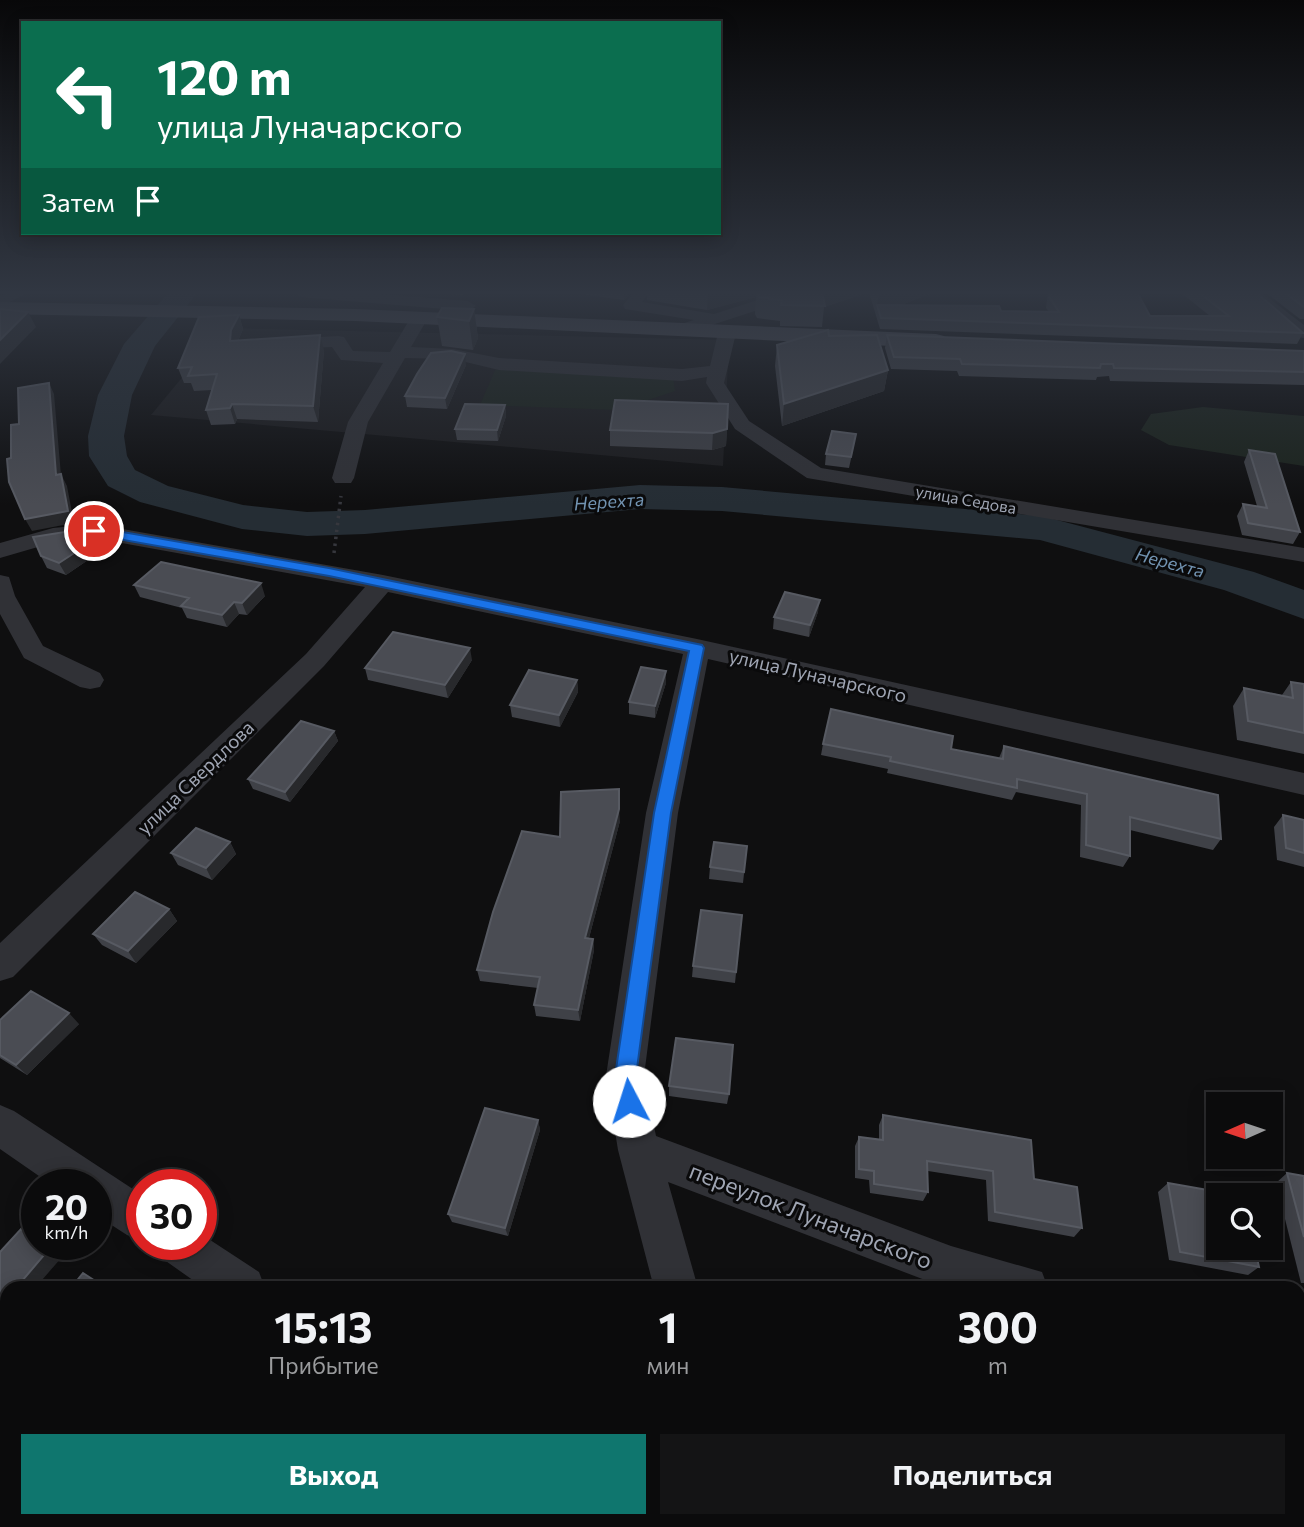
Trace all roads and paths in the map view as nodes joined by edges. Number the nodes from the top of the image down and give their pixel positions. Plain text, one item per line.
1 (393, 363) edge
2 (496, 363) edge
3 (718, 363) edge
4 (718, 370) junction
5 (343, 478) joint
6 (335, 549) dead end
7 (0, 551) edge
8 (1304, 555) edge
9 (0, 582) edge
10 (383, 582) junction
11 (697, 648) junction
12 (90, 680) dead end
13 (1304, 784) edge
14 (0, 966) edge
15 (0, 1125) edge
16 (638, 1150) junction
17 (65, 1169) edge
18 (202, 1260) edge
19 (233, 1281) edge
20 (674, 1281) edge
21 (1000, 1281) edge

1 - 5 street
2 - 4 street
3 - 4 street, улица Седова
4 - 8 street, улица Седова
5 - 6 path
7 - 10 street, улица Луначарского
9 - 12 street
10 - 11 street, улица Луначарского
10 - 14 street, улица Свердлова
11 - 13 street, улица Луначарского
11 - 16 street
15 - 17 street
16 - 20 street
16 - 21 street, переулок Луначарского
18 - 19 street

